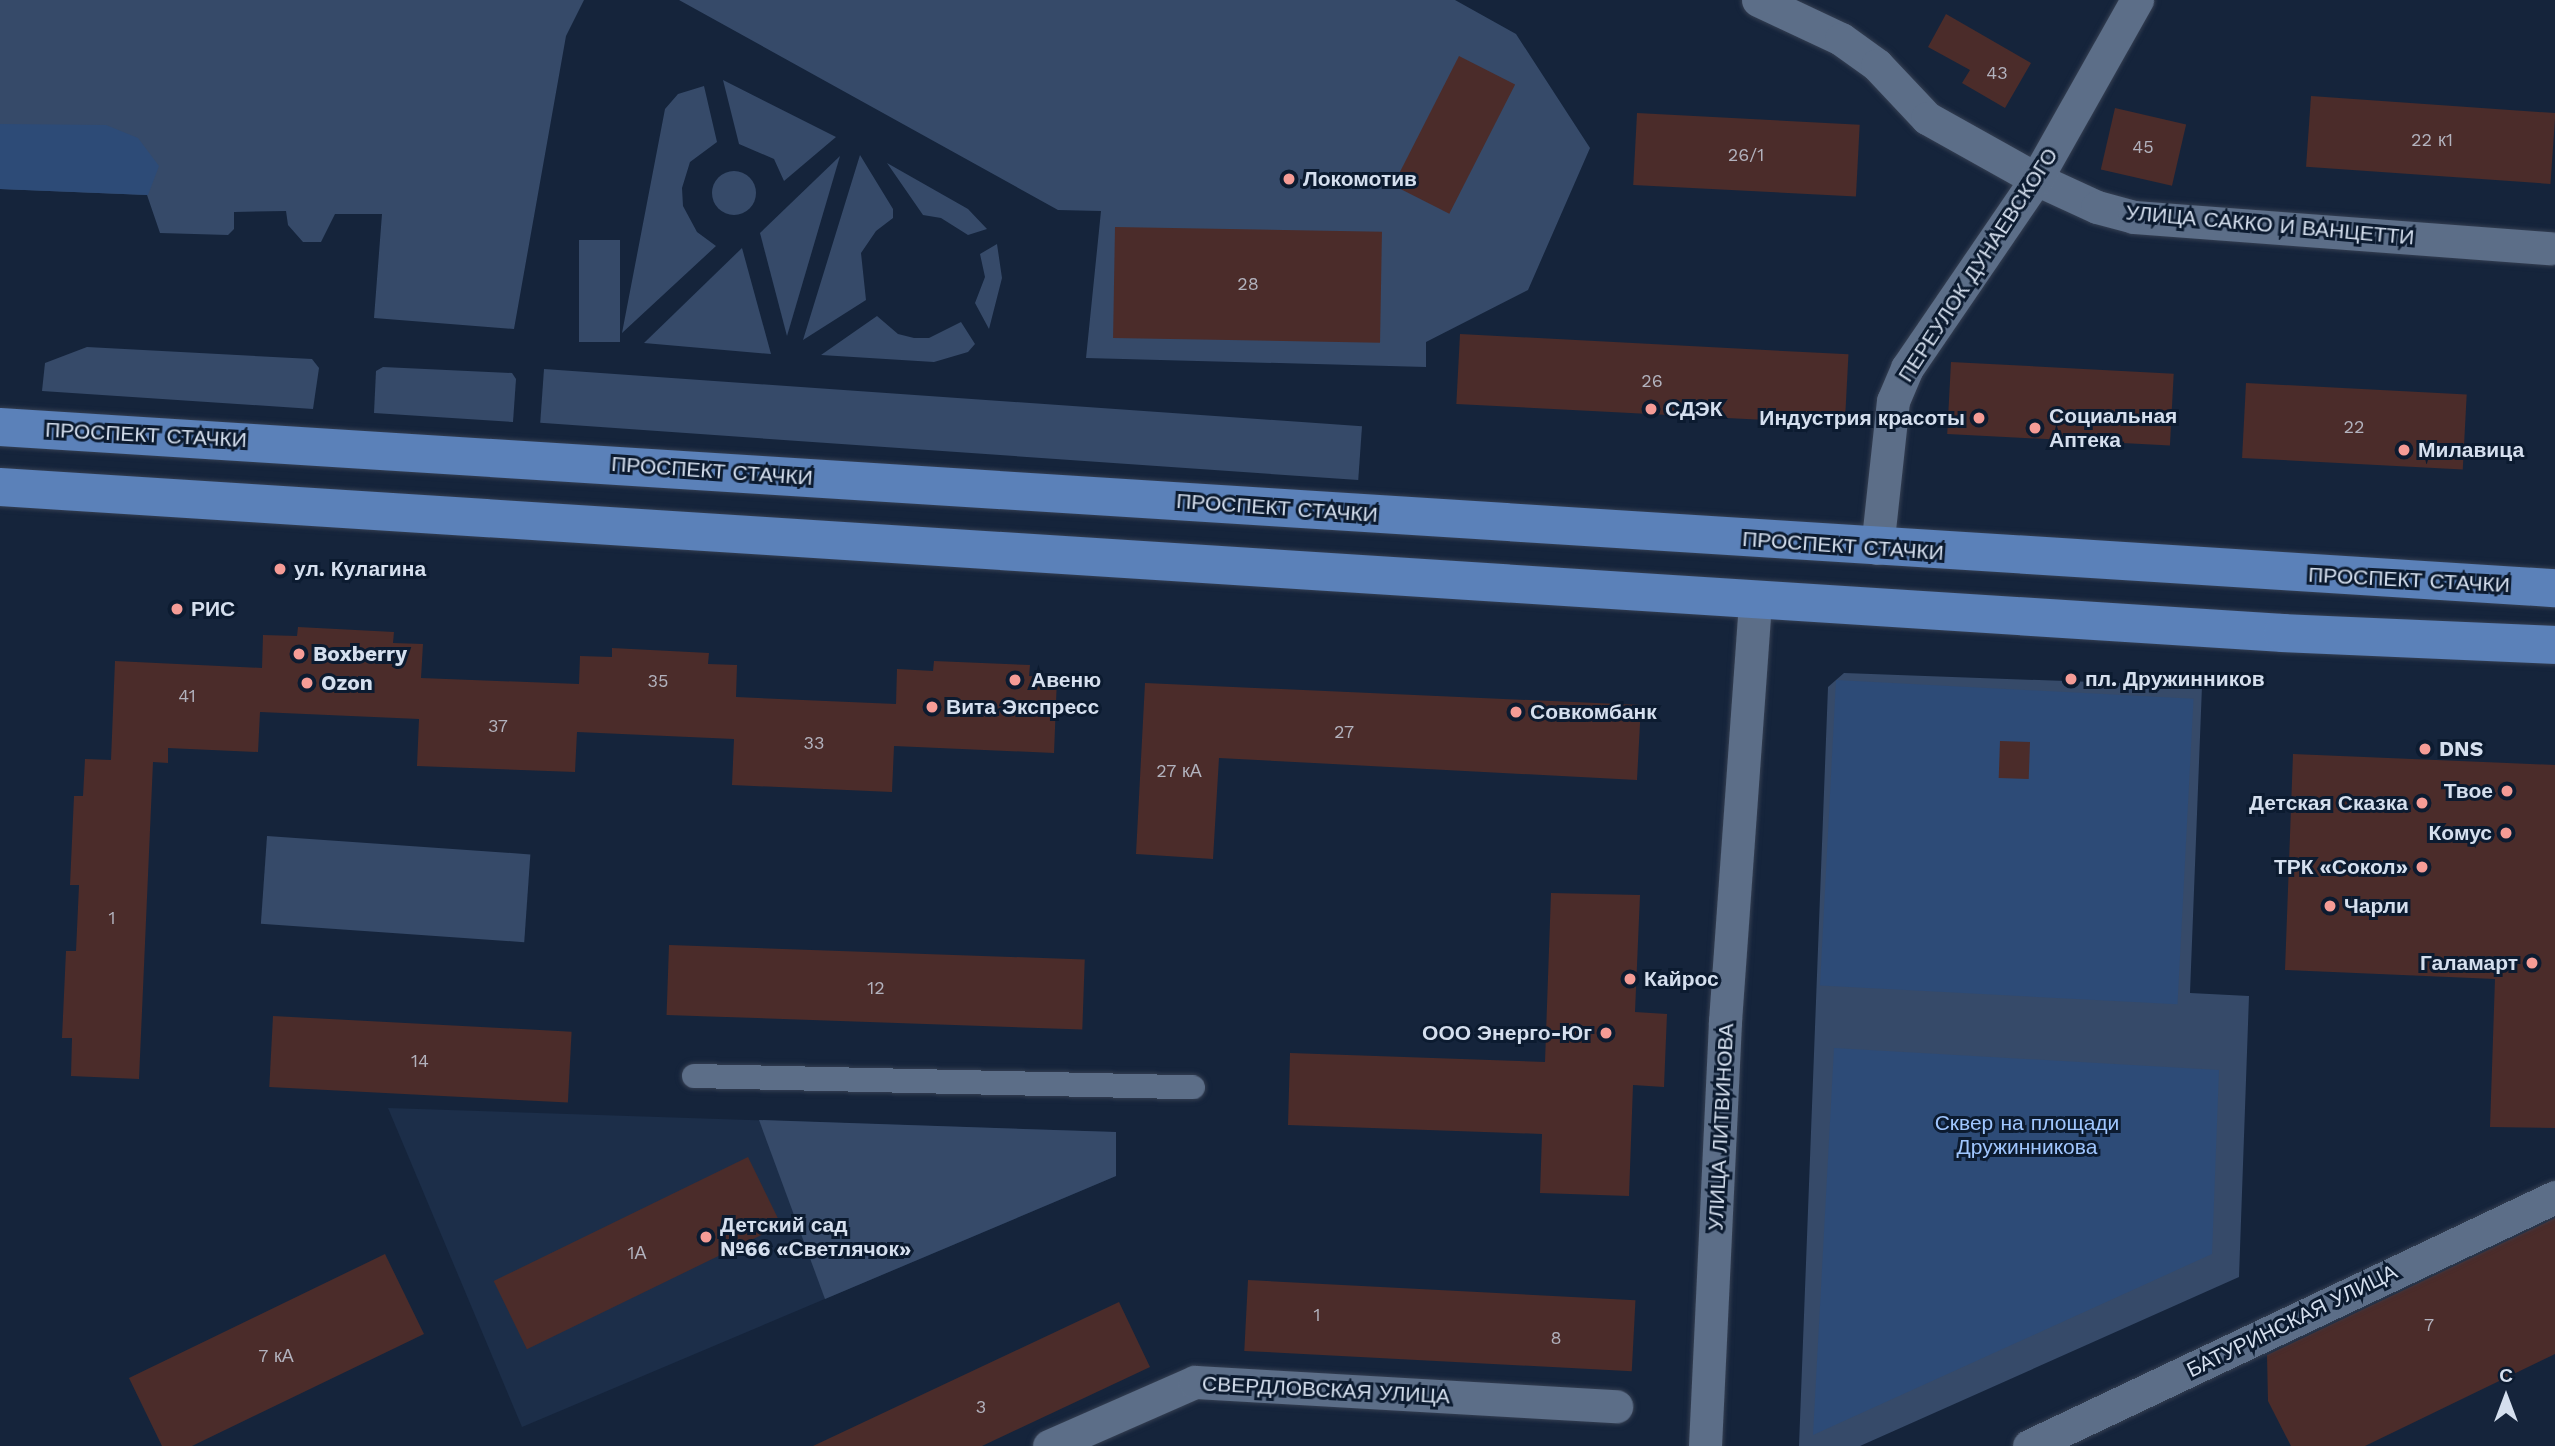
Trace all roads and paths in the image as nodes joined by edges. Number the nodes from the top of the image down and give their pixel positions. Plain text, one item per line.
1 (1758, 0) edge
2 (2137, 0) edge
3 (2036, 180) junction
4 (2550, 248) dead end
5 (0, 427) edge
6 (0, 487) edge
7 (1877, 548) junction
8 (2555, 588) edge
9 (1755, 599) junction
10 (2555, 645) edge
11 (694, 1076) dead end
12 (1194, 1087) dead end
13 (2555, 1197) edge
14 (1616, 1406) dead end
15 (1049, 1446) edge
16 (1705, 1446) edge
17 (2029, 1446) edge

1 - 3 street, УЛИЦА САККО И ВАНЦЕТТИ
2 - 3 street, ПЕРЕУЛОК ДУНАЕВСКОГО
3 - 4 street, УЛИЦА САККО И ВАНЦЕТТИ
3 - 7 street, ПЕРЕУЛОК ДУНАЕВСКОГО
5 - 7 main road, ПРОСПЕКТ СТАЧКИ
6 - 9 main road
7 - 8 main road, ПРОСПЕКТ СТАЧКИ
9 - 10 main road
9 - 16 street, УЛИЦА ЛИТВИНОВА
11 - 12 street
13 - 17 street, БАТУРИНСКАЯ УЛИЦА
14 - 15 street, СВЕРДЛОВСКАЯ УЛИЦА

